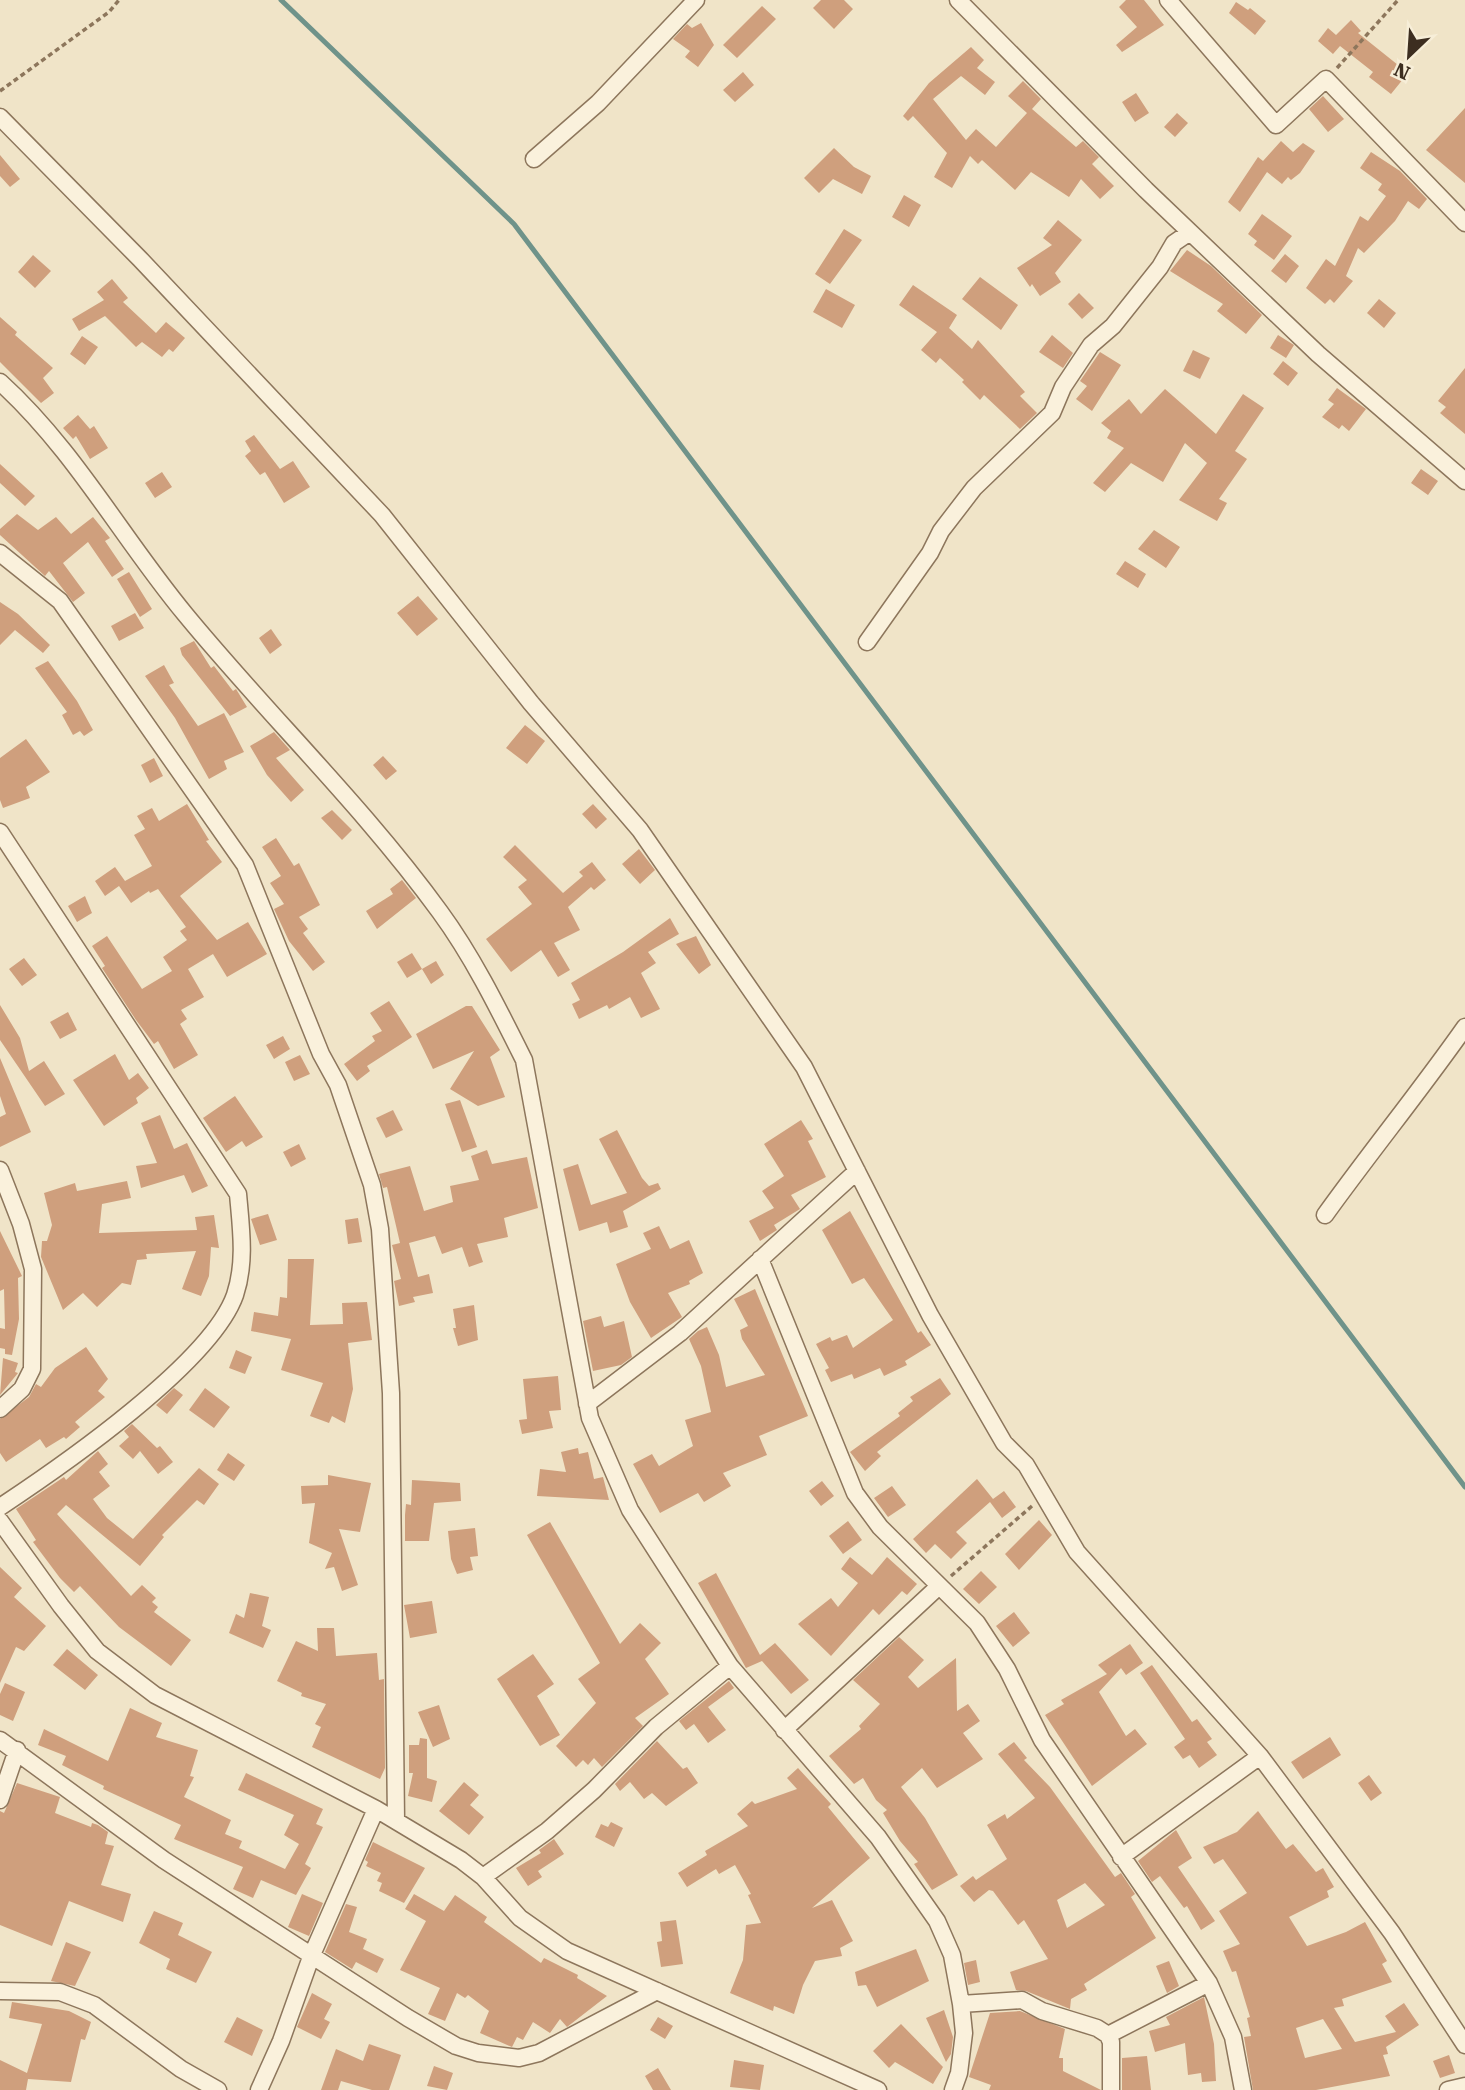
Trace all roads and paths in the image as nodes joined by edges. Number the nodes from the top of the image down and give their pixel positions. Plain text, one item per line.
1 (119, 0) edge
2 (696, 0) edge
3 (958, 0) edge
4 (1168, 0) edge
5 (1398, 0) edge
6 (1326, 79) junction
7 (0, 90) edge
8 (0, 117) edge
9 (534, 159) dead end
10 (1465, 223) edge
11 (1190, 232) junction
12 (0, 382) edge
13 (1465, 481) edge
14 (0, 553) edge
15 (867, 642) dead end
16 (0, 832) edge
17 (1465, 1027) edge
18 (0, 1170) edge
19 (857, 1171) junction
20 (1325, 1215) dead end
21 (760, 1259) junction
22 (587, 1404) junction
23 (0, 1409) edge
24 (1045, 1495) junction
25 (0, 1507) edge
26 (0, 1521) edge
27 (938, 1587) junction
28 (730, 1666) junction
29 (784, 1730) junction
30 (0, 1740) edge
31 (17, 1750) junction
32 (1260, 1756) junction
33 (0, 1801) edge
34 (376, 1809) junction
35 (396, 1820) junction
36 (1121, 1857) junction
37 (482, 1877) junction
38 (311, 1957) junction
39 (1209, 1983) junction
40 (0, 1991) edge
41 (657, 1991) junction
42 (961, 2004) junction
43 (1108, 2035) junction
44 (1465, 2045) edge
45 (1465, 2086) edge
46 (218, 2090) edge
47 (259, 2090) edge
48 (878, 2090) edge
49 (953, 2090) edge
50 (1111, 2090) edge
51 (1243, 2090) edge
52 (1448, 2090) edge

1 - 7 path
2 - 9 street
3 - 11 street
4 - 6 street
5 - 6 path
6 - 10 street
8 - 19 street
11 - 13 street
11 - 15 street
12 - 22 street
14 - 35 street
16 - 25 street
17 - 20 street
18 - 23 street
19 - 21 street
19 - 24 street
21 - 22 street
21 - 27 street
22 - 28 street
24 - 27 path
24 - 32 street
26 - 34 street
27 - 29 street
27 - 36 street
28 - 29 street
28 - 37 street
29 - 42 street
30 - 31 street
31 - 33 street
31 - 38 street
32 - 36 street
32 - 44 street
34 - 35 street
34 - 38 street
35 - 37 street
36 - 39 street
37 - 41 street
38 - 41 street
38 - 47 street
39 - 43 street
39 - 51 street
40 - 46 street
41 - 48 street
42 - 43 street
42 - 49 street
43 - 50 street
45 - 52 street

